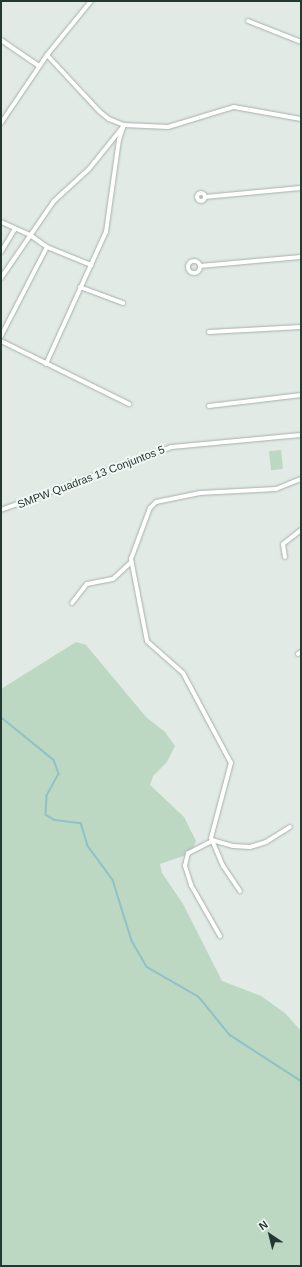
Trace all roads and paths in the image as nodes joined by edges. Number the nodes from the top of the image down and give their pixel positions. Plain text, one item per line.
1 (91, 1) edge
2 (248, 21) dead end
3 (1, 40) edge
4 (301, 42) edge
5 (46, 55) junction
6 (38, 66) junction
7 (3, 116) edge
8 (301, 118) edge
9 (1, 123) edge
10 (124, 125) junction
11 (301, 188) edge
12 (205, 197) dead end
13 (1, 222) edge
14 (15, 229) junction
15 (30, 235) junction
16 (47, 247) junction
17 (1, 252) edge
18 (301, 257) edge
19 (91, 264) junction
20 (200, 266) dead end
21 (1, 278) edge
22 (80, 287) junction
23 (123, 302) dead end
24 (301, 327) edge
25 (209, 332) dead end
26 (1, 336) edge
27 (1, 341) edge
28 (46, 364) junction
29 (301, 396) edge
30 (128, 404) dead end
31 (208, 406) dead end
32 (301, 435) edge
33 (301, 479) edge
34 (1, 510) edge
35 (301, 530) edge
36 (285, 557) dead end
37 (131, 562) junction
38 (72, 603) dead end
39 (290, 827) dead end
40 (212, 841) junction
41 (240, 891) dead end
42 (220, 936) dead end

1 - 5 street
2 - 4 street
3 - 6 street
5 - 6 street
5 - 10 street
6 - 7 street
7 - 9 street
8 - 10 street
10 - 15 street
10 - 19 street
11 - 12 street
13 - 14 street
14 - 15 street
14 - 17 street
15 - 16 street
15 - 21 street
16 - 19 street
16 - 26 street
18 - 20 street
19 - 22 street
22 - 23 street
22 - 28 street
24 - 25 street
27 - 28 street
28 - 30 street
29 - 31 street
32 - 34 street, SMPW Quadras 13 Conjuntos 5
33 - 37 street
35 - 36 street
37 - 38 street
37 - 40 street
39 - 40 street
40 - 41 street
40 - 42 street

